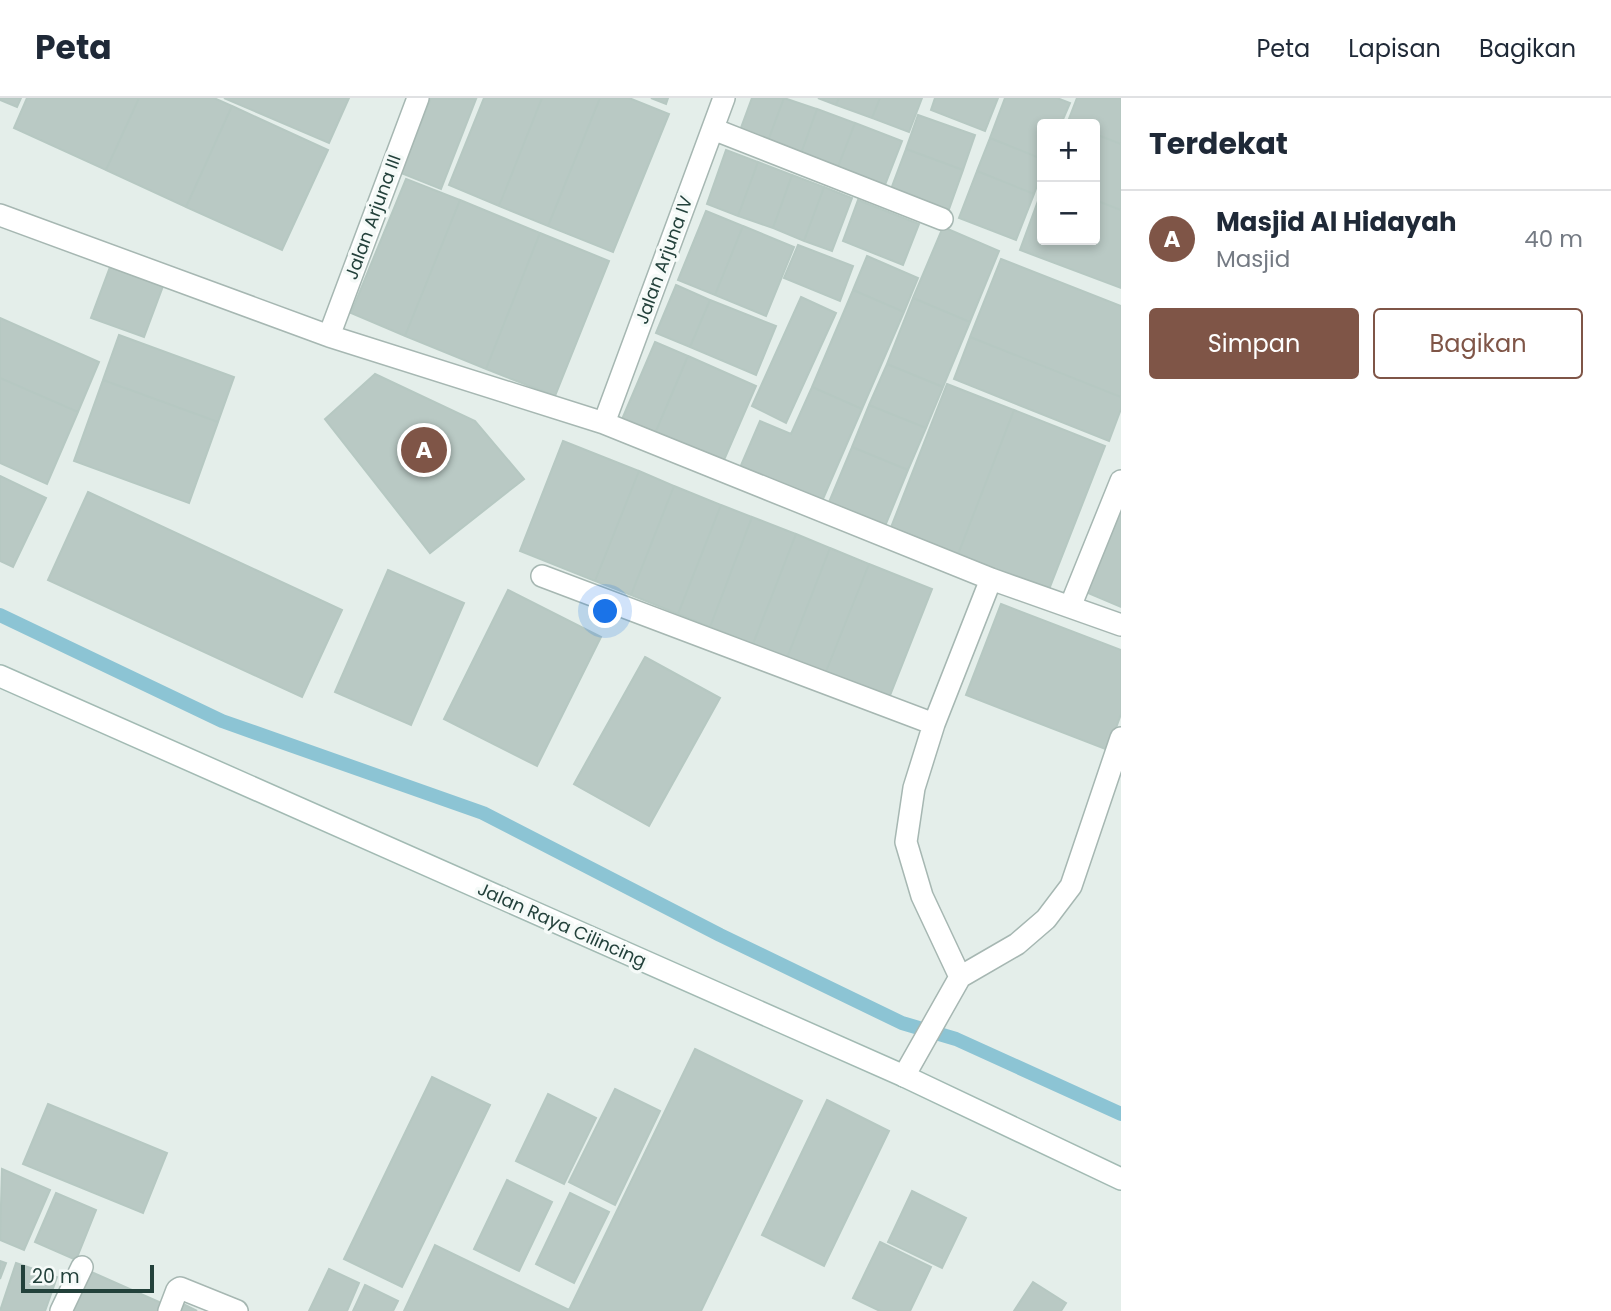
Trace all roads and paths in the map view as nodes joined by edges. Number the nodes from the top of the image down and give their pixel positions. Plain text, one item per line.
1 (418, 98) edge
2 (724, 98) edge
3 (713, 129) junction
4 (0, 215) edge
5 (942, 219) dead end
6 (329, 336) junction
7 (604, 423) junction
8 (1121, 481) edge
9 (542, 576) dead end
10 (991, 579) junction
11 (1070, 607) junction
12 (1121, 625) edge
13 (0, 676) edge
14 (934, 724) junction
15 (1121, 738) edge
16 (1115, 774) edge
17 (960, 977) junction
18 (909, 1067) junction
19 (1121, 1179) edge
20 (82, 1267) dead end
21 (61, 1311) edge
22 (169, 1311) edge
23 (237, 1311) edge

1 - 6 street, Jalan Arjuna III
2 - 3 street, Jalan Arjuna IV
3 - 5 street
3 - 7 street, Jalan Arjuna IV
4 - 6 street
6 - 7 street
7 - 10 street
8 - 11 street
9 - 14 street
10 - 11 street
10 - 14 street
11 - 12 street
13 - 18 street, Jalan Raya Cilincing
14 - 17 street
15 - 16 street
16 - 17 street
17 - 18 street
18 - 19 street, Jalan Raya Cilincing
20 - 21 street
22 - 23 street

